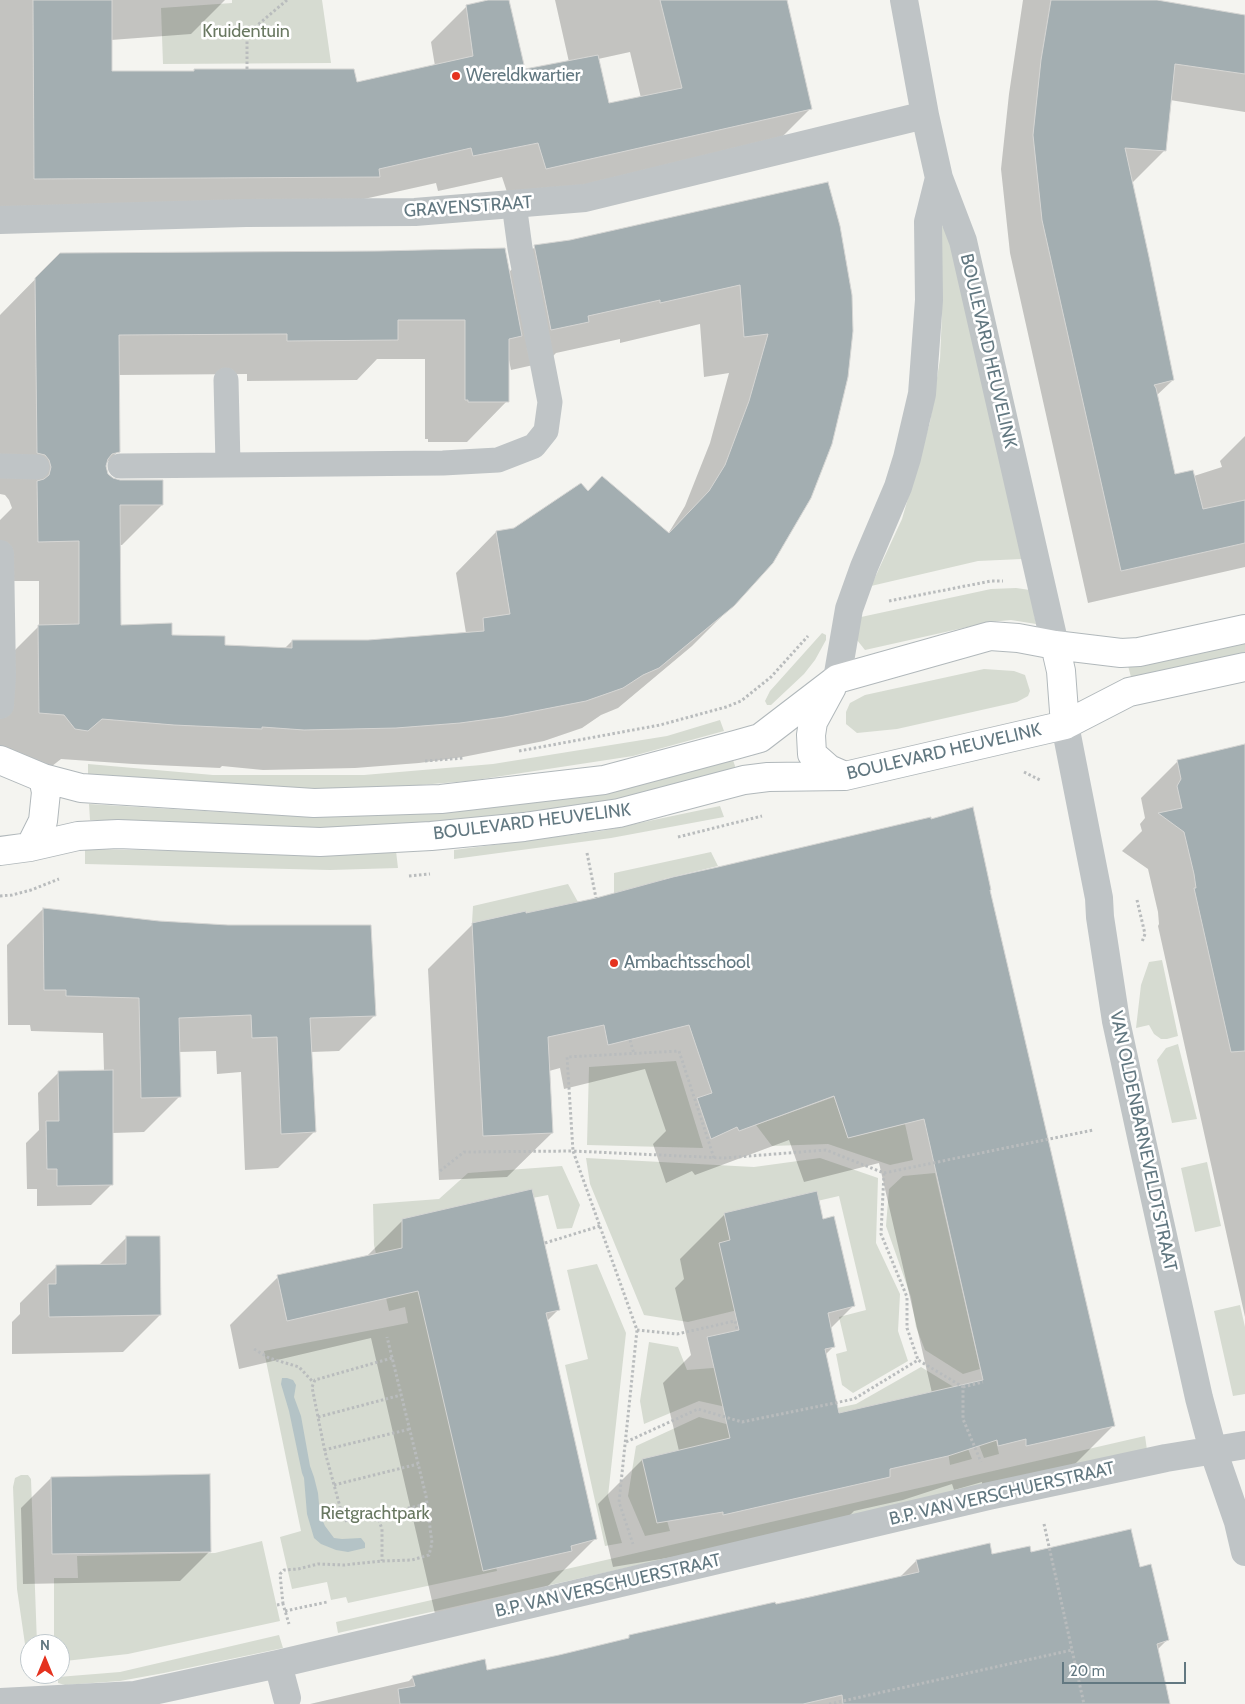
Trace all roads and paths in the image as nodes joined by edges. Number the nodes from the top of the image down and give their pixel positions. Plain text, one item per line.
1 (287, 0) edge
2 (904, 0) edge
3 (247, 69) dead end
4 (925, 115) junction
5 (939, 178) junction
6 (514, 204) junction
7 (0, 220) edge
8 (226, 380) dead end
9 (228, 464) junction
10 (0, 466) edge
11 (120, 466) dead end
12 (37, 467) dead end
13 (0, 554) edge
14 (1042, 585) junction
15 (849, 609) junction
16 (1245, 629) edge
17 (1055, 645) junction
18 (1245, 667) edge
19 (836, 679) junction
20 (0, 705) edge
21 (1066, 725) junction
22 (517, 752) dead end
23 (469, 757) dead end
24 (0, 760) edge
25 (420, 762) dead end
26 (845, 776) junction
27 (43, 778) junction
28 (30, 847) junction
29 (0, 851) edge
30 (587, 853) dead end
31 (596, 898) dead end
32 (630, 1040) dead end
33 (634, 1054) junction
34 (1093, 1130) dead end
35 (573, 1151) junction
36 (714, 1158) junction
37 (440, 1171) dead end
38 (884, 1174) junction
39 (600, 1226) junction
40 (545, 1243) dead end
41 (637, 1330) junction
42 (737, 1330) dead end
43 (387, 1336) dead end
44 (254, 1349) dead end
45 (392, 1358) junction
46 (918, 1360) junction
47 (314, 1382) junction
48 (982, 1382) dead end
49 (964, 1387) junction
50 (401, 1395) junction
51 (318, 1417) junction
52 (410, 1429) junction
53 (625, 1442) junction
54 (1245, 1445) edge
55 (324, 1450) junction
56 (1213, 1450) junction
57 (418, 1464) junction
58 (982, 1465) dead end
59 (334, 1485) junction
60 (427, 1504) junction
61 (377, 1515) junction
62 (1044, 1524) dead end
63 (634, 1547) dead end
64 (1245, 1552) edge
65 (382, 1561) junction
66 (327, 1602) dead end
67 (283, 1604) junction
68 (277, 1605) dead end
69 (285, 1611) junction
70 (289, 1626) dead end
71 (1072, 1650) junction
72 (278, 1664) junction
73 (287, 1698) dead end
74 (0, 1702) edge
75 (829, 1704) edge
76 (1084, 1704) edge

1 - 3 path
2 - 4 street, BOULEVARD HEUVELINK
4 - 5 street, BOULEVARD HEUVELINK
4 - 6 street, GRAVENSTRAAT
5 - 14 street, BOULEVARD HEUVELINK
5 - 15 street, BOULEVARD HEUVELINK
6 - 7 street, GRAVENSTRAAT
6 - 9 lane
8 - 9 lane
9 - 11 lane
10 - 12 lane
13 - 20 street
14 - 15 path
14 - 17 street, BOULEVARD HEUVELINK
15 - 19 street, BOULEVARD HEUVELINK
15 - 22 path
16 - 17 main road
17 - 19 main road, BOULEVARD HEUVELINK
17 - 21 main road, BOULEVARD HEUVELINK
18 - 21 main road
19 - 26 main road
19 - 27 main road, BOULEVARD HEUVELINK
21 - 26 main road, BOULEVARD HEUVELINK
21 - 56 street, VAN OLDENBARNEVELDTSTRAAT
23 - 25 path
24 - 27 main road, BOULEVARD HEUVELINK
26 - 28 main road, BOULEVARD HEUVELINK
27 - 28 main road
28 - 29 main road, BOULEVARD HEUVELINK
30 - 31 path
32 - 33 path
33 - 35 path
33 - 36 path
34 - 38 path
35 - 36 path
35 - 37 path
35 - 39 path
36 - 38 path
38 - 46 path
39 - 40 path
39 - 41 path
41 - 42 path
41 - 53 path
43 - 45 path
44 - 47 path
45 - 47 path
45 - 50 path
46 - 49 path
46 - 53 path
47 - 51 path
48 - 49 path
49 - 58 path
50 - 51 path
50 - 52 path
51 - 55 path
52 - 55 path
52 - 57 path
53 - 63 path
54 - 56 street, B.P. VAN VERSCHUERSTRAAT
55 - 59 path
56 - 64 street, VAN OLDENBARNEVELDTSTRAAT
56 - 72 street, B.P. VAN VERSCHUERSTRAAT
57 - 59 path
57 - 60 path
59 - 61 path
60 - 61 path
60 - 65 path
61 - 65 path
62 - 71 path
65 - 67 path
66 - 69 path
67 - 68 path
67 - 69 path
69 - 70 path
71 - 75 path
71 - 76 path
72 - 73 street
72 - 74 street, B.P. VAN VERSCHUERSTRAAT

